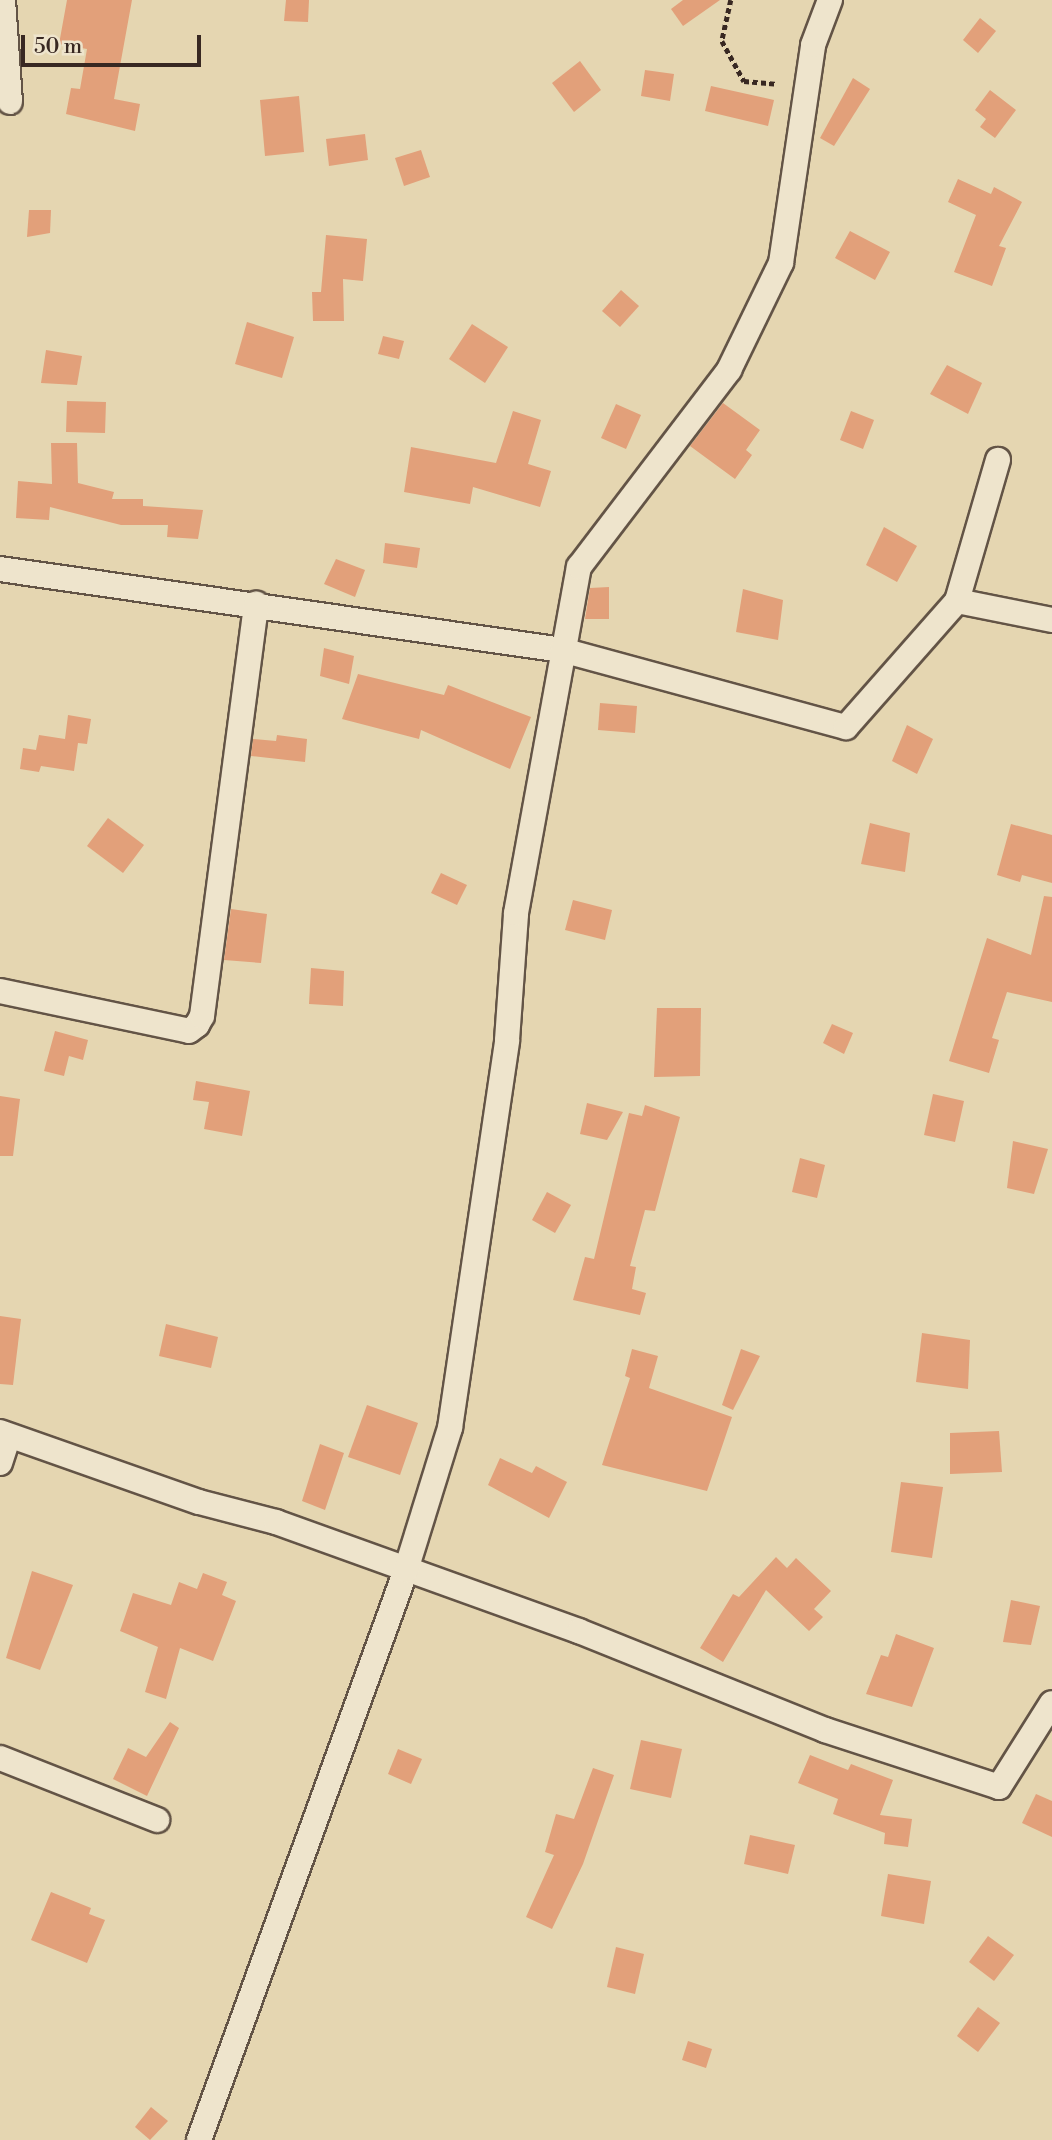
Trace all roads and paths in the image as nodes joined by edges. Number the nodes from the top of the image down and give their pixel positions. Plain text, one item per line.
1 (3, 0) edge
2 (731, 0) edge
3 (830, 0) edge
4 (777, 84) dead end
5 (10, 102) dead end
6 (999, 460) dead end
7 (0, 569) edge
8 (957, 601) junction
9 (256, 604) junction
10 (1052, 620) edge
11 (562, 650) junction
12 (0, 991) edge
13 (5, 1434) edge
14 (0, 1463) edge
15 (406, 1570) junction
16 (1052, 1703) edge
17 (0, 1758) edge
18 (158, 1820) dead end
19 (199, 2140) edge

1 - 5 street
2 - 4 path
3 - 11 street
6 - 8 street
7 - 9 street
8 - 10 street
8 - 11 street
9 - 11 street
9 - 12 street
11 - 15 street
13 - 14 street
13 - 15 street
15 - 16 street
15 - 19 street
17 - 18 street

